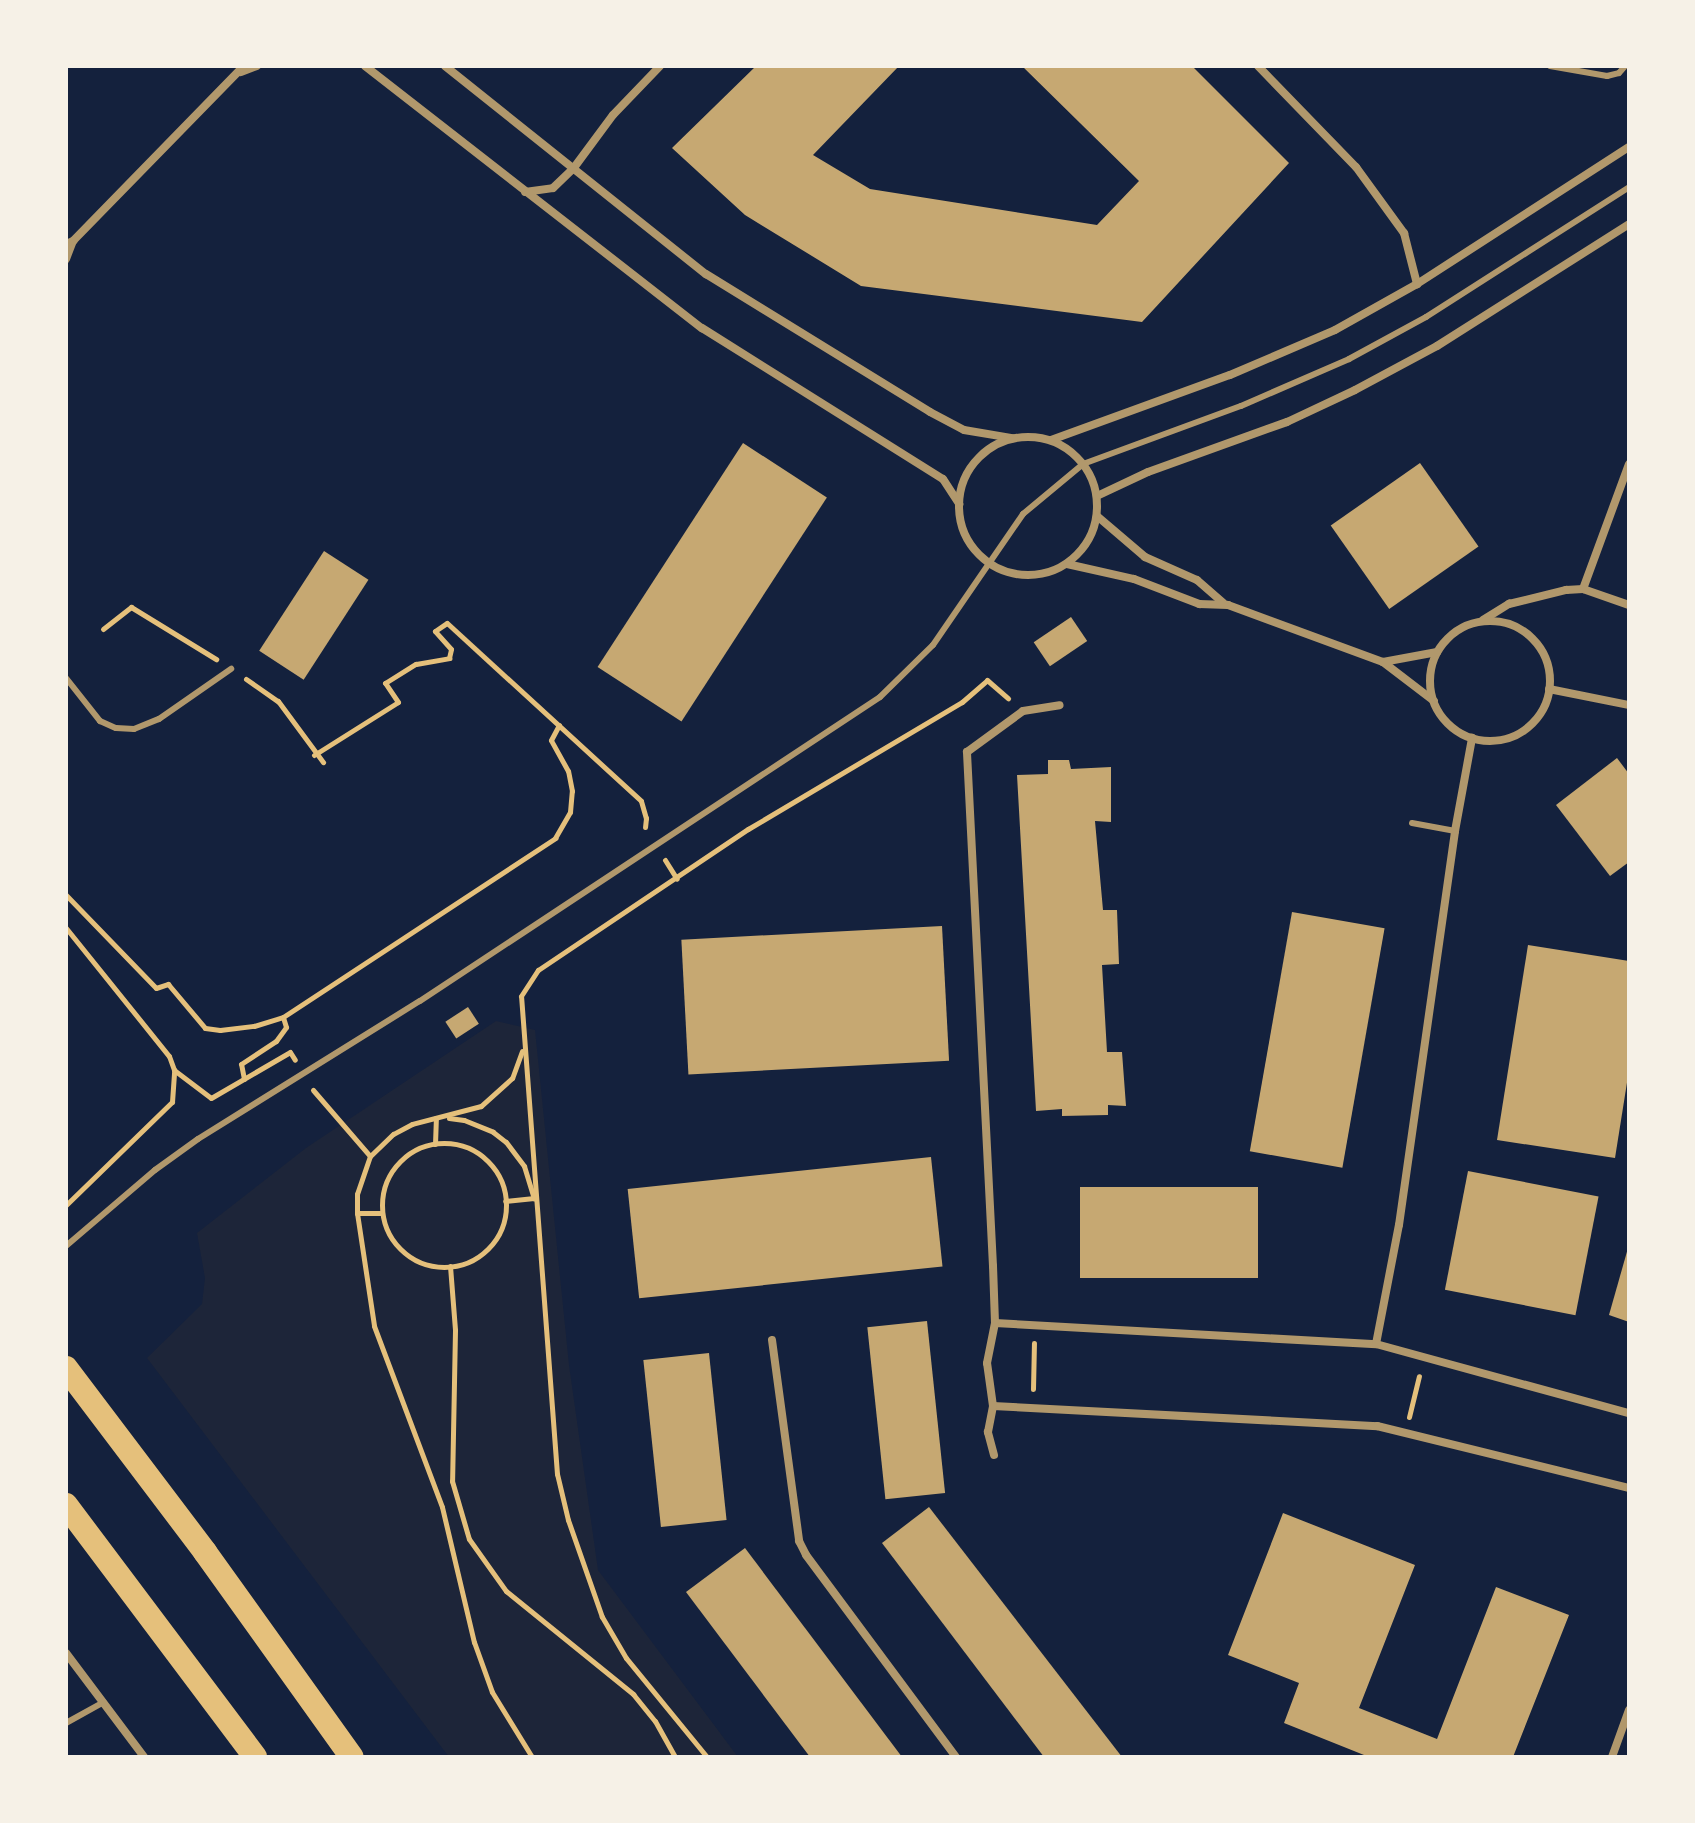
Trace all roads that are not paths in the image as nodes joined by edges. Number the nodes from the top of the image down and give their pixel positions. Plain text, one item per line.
1 (257, 66) edge
2 (365, 66) edge
3 (445, 66) edge
4 (660, 66) edge
5 (1258, 66) edge
6 (1550, 66) edge
7 (1625, 66) edge
8 (242, 69) edge
9 (1629, 147) edge
10 (573, 169) junction
11 (1629, 187) edge
12 (525, 192) junction
13 (1629, 224) edge
14 (70, 242) edge
15 (66, 259) edge
16 (1417, 284) junction
17 (1012, 438) junction
18 (1051, 440) junction
19 (1083, 464) junction
20 (1629, 464) edge
21 (1097, 496) junction
22 (959, 504) junction
23 (1097, 516) junction
24 (988, 563) junction
25 (1067, 564) junction
26 (1583, 589) junction
27 (1223, 603) junction
28 (1629, 605) edge
29 (1481, 621) junction
30 (1437, 652) junction
31 (1383, 662) junction
32 (231, 669) dead end
33 (66, 678) edge
34 (1549, 689) junction
35 (1434, 701) junction
36 (1060, 705) dead end
37 (1629, 705) edge
38 (1472, 738) junction
39 (1412, 823) dead end
40 (1455, 831) junction
41 (66, 1246) edge
42 (995, 1323) junction
43 (772, 1340) dead end
44 (1376, 1344) junction
45 (66, 1368) edge
46 (993, 1406) junction
47 (1629, 1413) edge
48 (994, 1455) dead end
49 (1629, 1488) edge
50 (66, 1505) edge
51 (66, 1653) edge
52 (66, 1667) edge
53 (79, 1670) junction
54 (104, 1702) junction
55 (1629, 1710) edge
56 (66, 1723) edge
57 (144, 1757) edge
58 (255, 1757) edge
59 (352, 1757) edge
60 (956, 1757) edge
61 (1612, 1757) edge

1 - 8 street
2 - 12 street
3 - 10 street
4 - 10 street
5 - 16 street
6 - 7 lane
8 - 14 street
9 - 16 street
10 - 12 street
10 - 17 street
11 - 19 lane
12 - 22 street
13 - 21 street
14 - 15 street
16 - 18 street
17 - 18 street
17 - 22 street
18 - 19 street
19 - 21 street
19 - 24 lane
20 - 26 street
21 - 23 street
22 - 24 street
23 - 25 street
23 - 27 street
24 - 25 street
24 - 41 lane
25 - 27 street
26 - 28 street
26 - 29 street
27 - 31 street
29 - 30 street
29 - 34 street
30 - 31 street
30 - 35 street
31 - 35 street
32 - 33 lane
34 - 37 street
34 - 38 street
35 - 38 street
36 - 42 street
38 - 40 street
39 - 40 lane
40 - 44 street
42 - 44 street
42 - 46 street
43 - 60 street
44 - 47 street
45 - 59 highway
46 - 48 street
46 - 49 street
50 - 58 highway
51 - 53 street
52 - 53 lane
53 - 54 street
54 - 56 lane
54 - 57 street
55 - 61 street

